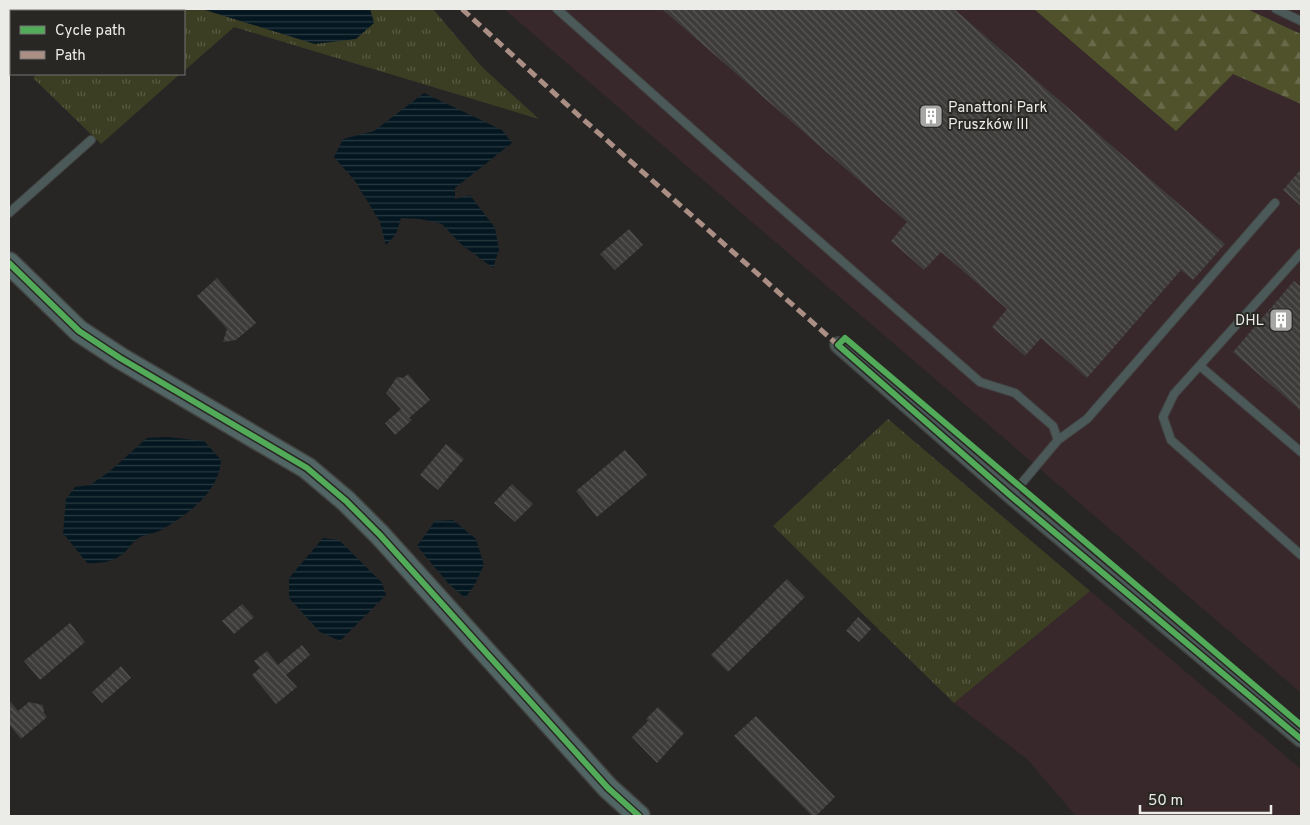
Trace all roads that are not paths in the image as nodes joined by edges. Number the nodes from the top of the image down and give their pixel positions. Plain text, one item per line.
1 (557, 9) edge
2 (1276, 9) edge
3 (1301, 21) edge
4 (91, 140) dead end
5 (1275, 203) dead end
6 (9, 213) edge
7 (1301, 253) edge
8 (9, 263) edge
9 (838, 345) dead end
10 (1200, 366) junction
11 (1058, 440) junction
12 (1301, 452) edge
13 (1011, 496) junction
14 (1301, 555) edge
15 (1301, 739) edge
16 (639, 816) edge

1 - 11 lane
2 - 3 lane
4 - 6 lane
5 - 11 lane
7 - 10 lane
8 - 16 street
9 - 13 street
10 - 12 lane
10 - 14 lane
11 - 13 lane
13 - 15 street

